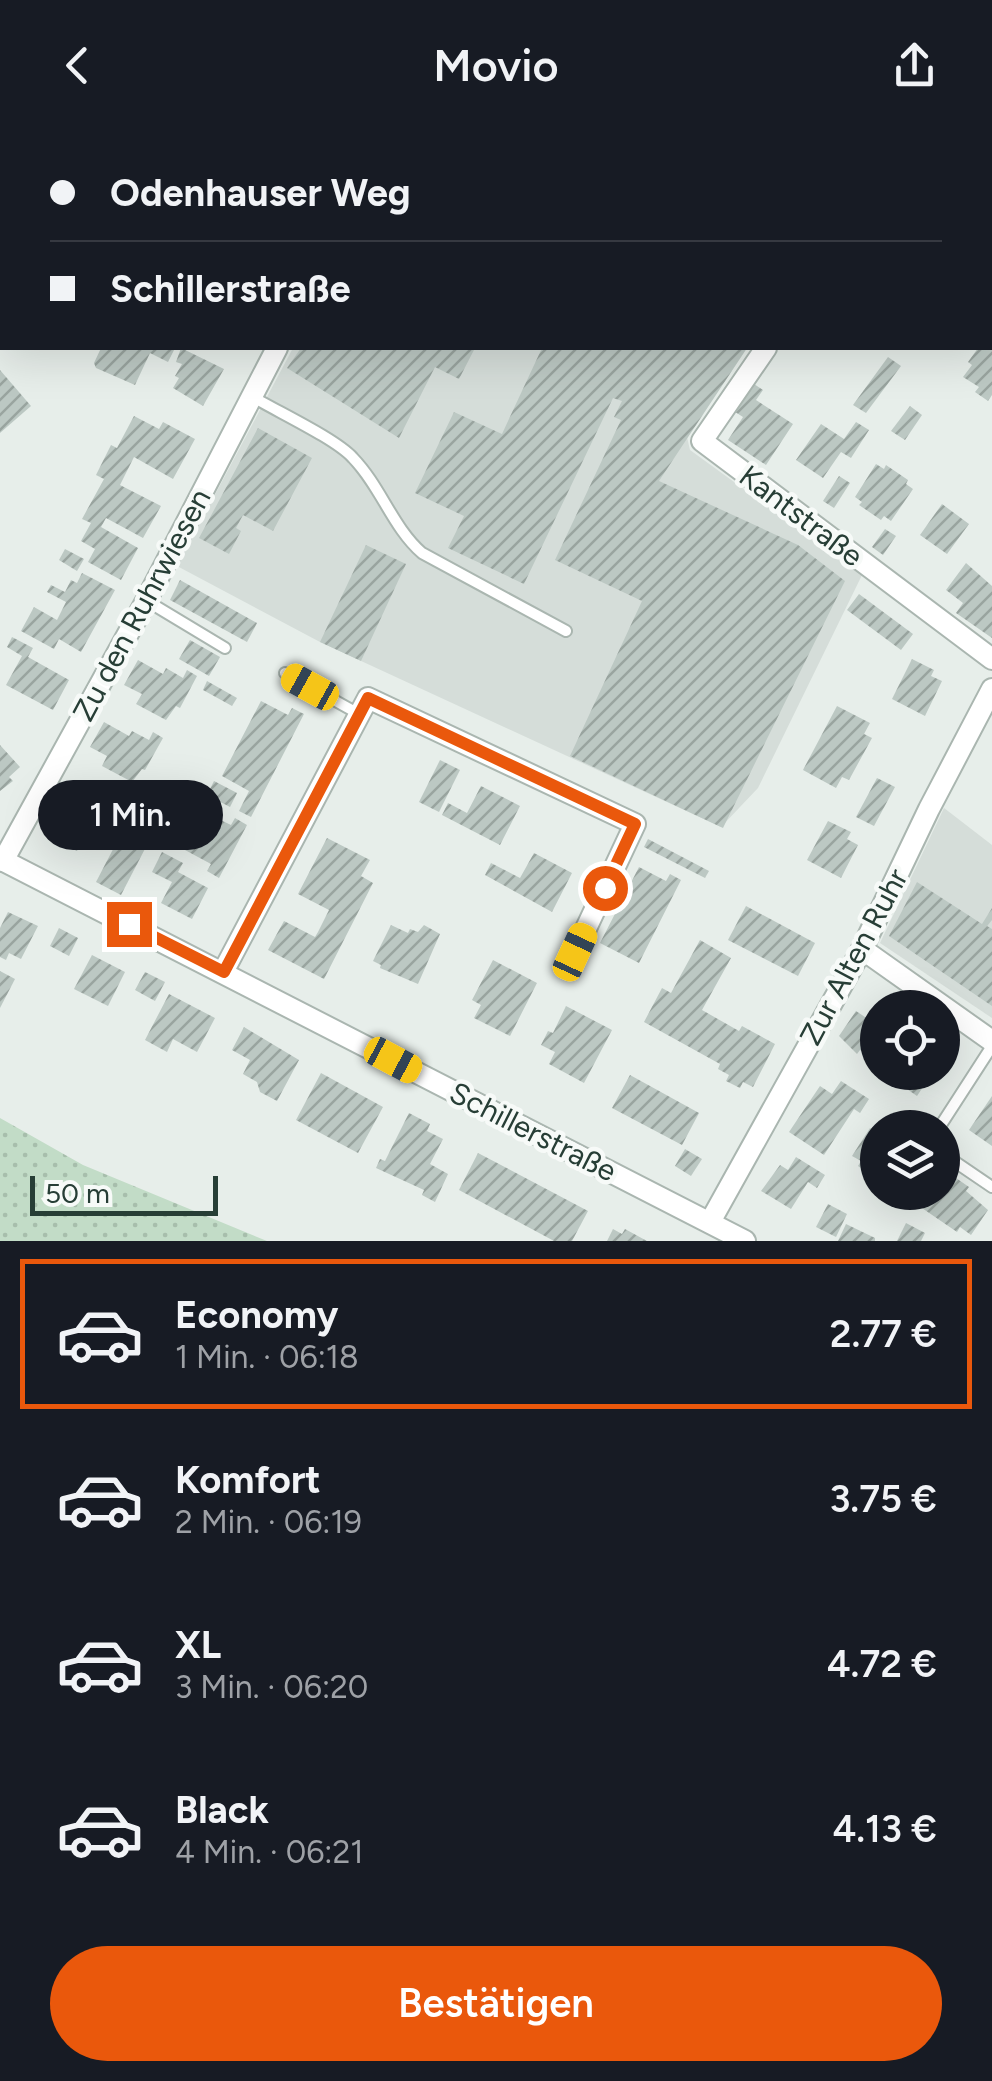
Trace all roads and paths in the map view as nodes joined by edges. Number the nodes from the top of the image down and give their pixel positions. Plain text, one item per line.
1 (277, 350) edge
2 (765, 350) edge
3 (252, 397) junction
4 (146, 600) junction
5 (566, 630) dead end
6 (225, 648) dead end
7 (992, 659) edge
8 (285, 673) dead end
9 (992, 689) edge
10 (360, 714) junction
11 (1, 862) edge
12 (862, 949) junction
13 (575, 952) dead end
14 (224, 972) junction
15 (992, 1044) edge
16 (950, 1110) edge
17 (960, 1166) edge
18 (992, 1188) edge
19 (710, 1222) junction
20 (745, 1241) edge

1 - 3 street, Zu den Ruhrwiesen
2 - 7 street, Kantstraße
3 - 4 street, Zu den Ruhrwiesen
3 - 5 lane
4 - 6 lane
4 - 11 street, Zu den Ruhrwiesen
8 - 10 lane
9 - 12 street, Zur Alten Ruhr
10 - 13 street
10 - 14 street
11 - 14 street, Schillerstraße
12 - 15 street
12 - 19 street, Zur Alten Ruhr
14 - 19 street, Schillerstraße
15 - 16 lane
17 - 18 lane
19 - 20 street, Schillerstraße

